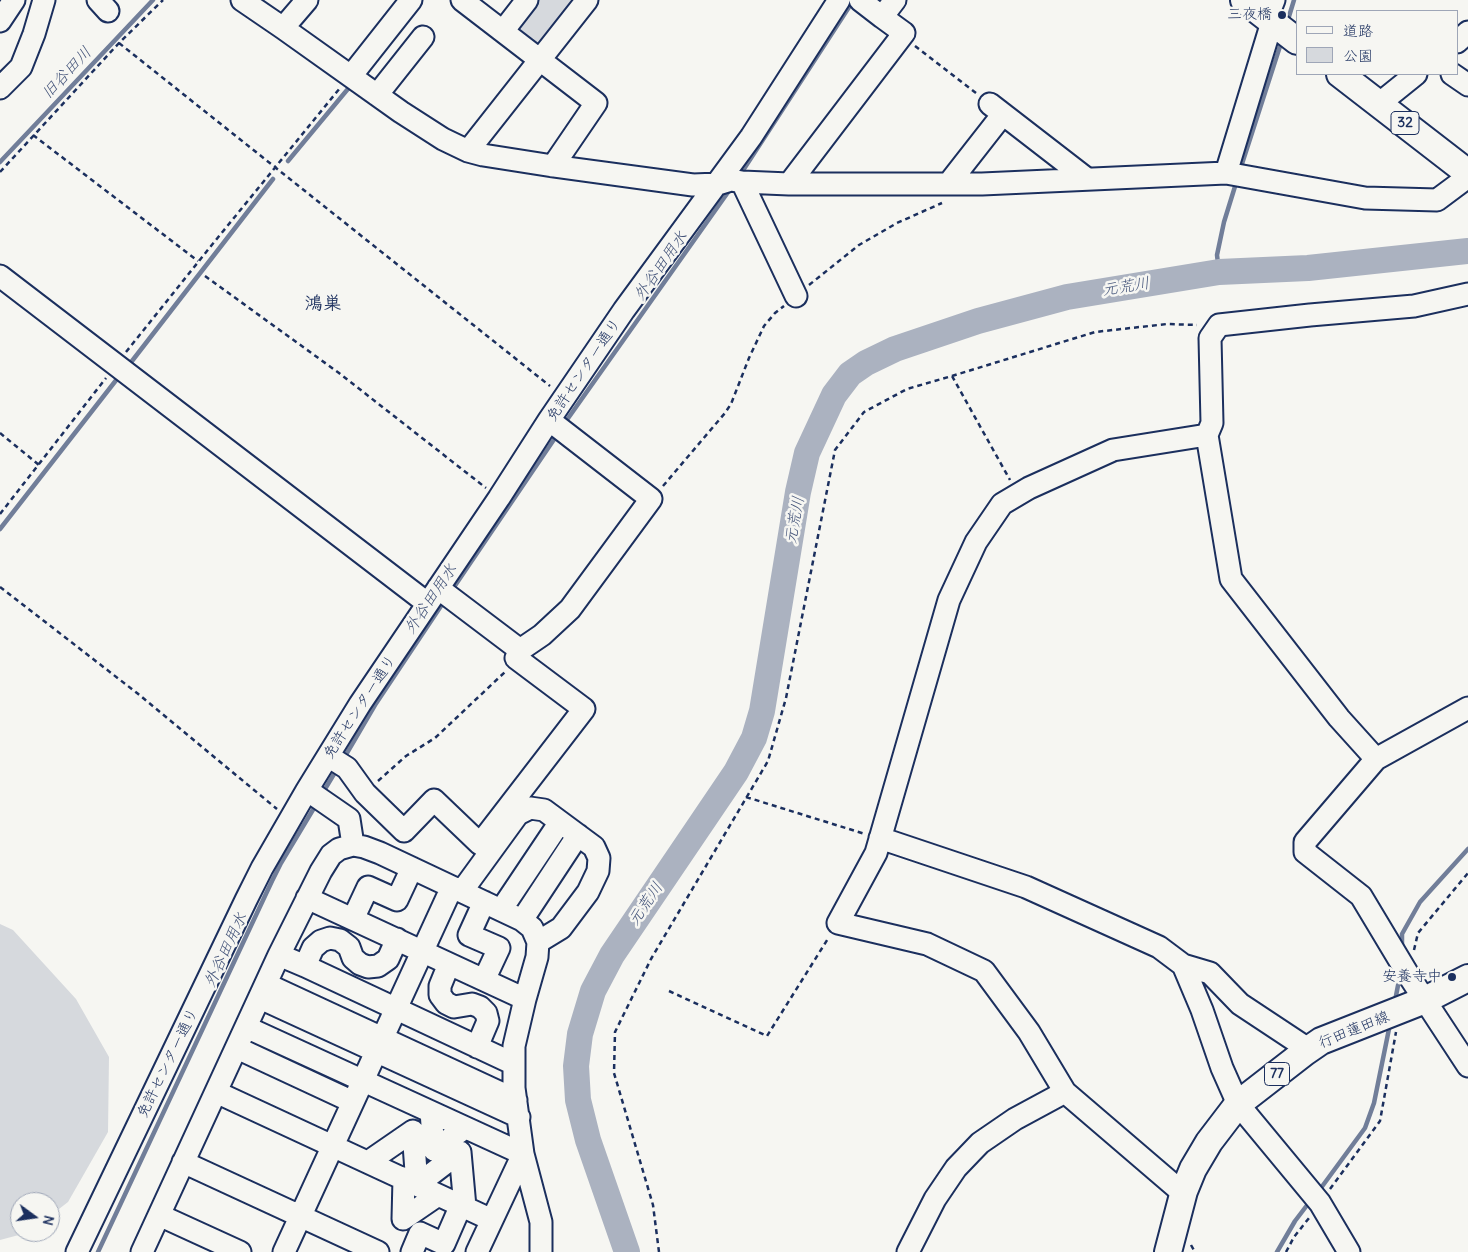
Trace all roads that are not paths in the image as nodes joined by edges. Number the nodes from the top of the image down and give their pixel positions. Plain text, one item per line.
1 (14, 0) edge
2 (44, 0) edge
3 (242, 0) edge
4 (307, 0) edge
5 (410, 0) edge
6 (462, 0) edge
7 (527, 0) edge
8 (587, 0) edge
9 (839, 0) edge
10 (860, 0) edge
11 (895, 0) edge
12 (1244, 0) edge
13 (1271, 13) edge
14 (882, 17) junction
15 (0, 21) edge
16 (284, 28) junction
17 (503, 31) junction
18 (424, 37) dead end
19 (1296, 40) edge
20 (539, 59) junction
21 (1341, 75) edge
22 (1415, 75) edge
23 (1453, 75) edge
24 (351, 76) junction
25 (1468, 85) edge
26 (0, 88) edge
27 (378, 95) junction
28 (1380, 103) junction
29 (468, 151) junction
30 (553, 166) junction
31 (1226, 173) junction
32 (1468, 175) edge
33 (1087, 179) junction
34 (742, 182) junction
35 (718, 184) junction
36 (789, 184) junction
37 (948, 192) junction
38 (0, 276) edge
39 (1468, 294) edge
40 (796, 296) road end
41 (549, 420) junction
42 (1208, 435) junction
43 (433, 596) junction
44 (518, 654) junction
45 (1468, 708) edge
46 (328, 756) junction
47 (1376, 759) junction
48 (306, 790) junction
49 (560, 822) junction
50 (578, 835) junction
51 (880, 838) junction
52 (353, 845) junction
53 (412, 868) junction
54 (457, 889) junction
55 (307, 898) junction
56 (492, 906) junction
57 (353, 919) junction
58 (522, 920) junction
59 (397, 939) junction
60 (538, 942) junction
61 (422, 951) junction
62 (279, 955) junction
63 (449, 964) junction
64 (1183, 965) junction
65 (305, 966) junction
66 (1468, 978) edge
67 (484, 980) junction
68 (263, 991) junction
69 (524, 999) junction
70 (1425, 1000) junction
71 (396, 1008) junction
72 (246, 1027) junction
73 (379, 1045) junction
74 (477, 1047) junction
75 (237, 1048) junction
76 (1308, 1049) junction
77 (514, 1064) junction
78 (1468, 1066) edge
79 (363, 1080) junction
80 (216, 1092) junction
81 (1065, 1092) junction
82 (353, 1102) junction
83 (1238, 1104) junction
84 (517, 1108) junction
85 (431, 1112) junction
86 (465, 1128) junction
87 (333, 1145) junction
88 (523, 1154) junction
89 (183, 1162) junction
90 (368, 1162) junction
91 (410, 1181) junction
92 (1184, 1191) junction
93 (438, 1195) junction
94 (463, 1206) junction
95 (159, 1215) junction
96 (300, 1216) junction
97 (492, 1220) junction
98 (77, 1252) edge
99 (142, 1252) edge
100 (240, 1252) edge
101 (284, 1252) edge
102 (378, 1252) edge
103 (412, 1252) edge
104 (477, 1252) edge
105 (541, 1252) edge
106 (908, 1252) edge
107 (1168, 1252) edge
108 (1349, 1252) edge

1 - 15 street
2 - 26 street
3 - 16 street
4 - 16 street
5 - 24 street
6 - 17 street
7 - 17 street
8 - 20 street
9 - 35 street, 免許センター通り
10 - 14 street
11 - 14 street
12 - 13 main road
13 - 19 main road
13 - 31 street
14 - 36 street
16 - 24 street
17 - 20 street
18 - 27 street
20 - 29 street
20 - 30 street
21 - 28 main road, 32
22 - 28 street
23 - 25 street
24 - 27 street
27 - 29 street
28 - 32 main road, 32
29 - 30 street
30 - 35 street
31 - 32 street
31 - 33 street
33 - 37 street
33 - 37 street
34 - 35 street
34 - 36 street
34 - 40 street
35 - 41 street, 免許センター通り
36 - 37 street
38 - 43 street
39 - 42 street
41 - 43 street, 免許センター通り
41 - 44 street
42 - 47 street
42 - 51 street
43 - 44 street
43 - 46 street, 免許センター通り
44 - 46 street
45 - 47 street
46 - 48 street, 免許センター通り
47 - 70 street
48 - 52 street
48 - 98 street, 免許センター通り
49 - 50 street
49 - 54 street
49 - 56 street
50 - 58 street
50 - 60 street
51 - 64 street
51 - 81 street
52 - 53 street
52 - 55 street
53 - 54 street
53 - 57 street
54 - 56 street
54 - 61 street
55 - 57 street
55 - 62 street
56 - 58 street
56 - 67 street
57 - 59 street
58 - 60 street
59 - 61 street
59 - 65 street
60 - 69 street
61 - 63 street
61 - 71 street
62 - 65 street
62 - 68 street
63 - 67 street
63 - 74 street
64 - 76 street
64 - 83 street
65 - 71 street
66 - 70 main road, 行田蓮田線 / 77
67 - 69 street
68 - 72 street
68 - 73 street
69 - 77 street
70 - 76 main road, 行田蓮田線 / 77
70 - 78 street
71 - 73 street
71 - 74 street
72 - 75 street
72 - 79 street
73 - 79 street
73 - 84 street
74 - 77 street
75 - 80 street
75 - 82 street
76 - 83 main road, 行田蓮田線 / 77
77 - 84 street
79 - 82 street
79 - 85 street
80 - 87 street
80 - 89 street
81 - 92 street
81 - 106 street
82 - 87 street
83 - 92 main road, 行田蓮田線 / 77
83 - 108 street
84 - 88 street
85 - 86 street
85 - 86 street
86 - 88 street
87 - 90 street
87 - 96 street
88 - 97 street
88 - 105 street
89 - 95 street
89 - 96 street
90 - 91 street
90 - 91 street
91 - 93 street
91 - 93 street
91 - 94 street
92 - 107 main road, 行田蓮田線 / 77
93 - 94 street
94 - 97 street
94 - 103 street
95 - 99 street
95 - 100 street
96 - 101 street
96 - 102 street
97 - 104 street

